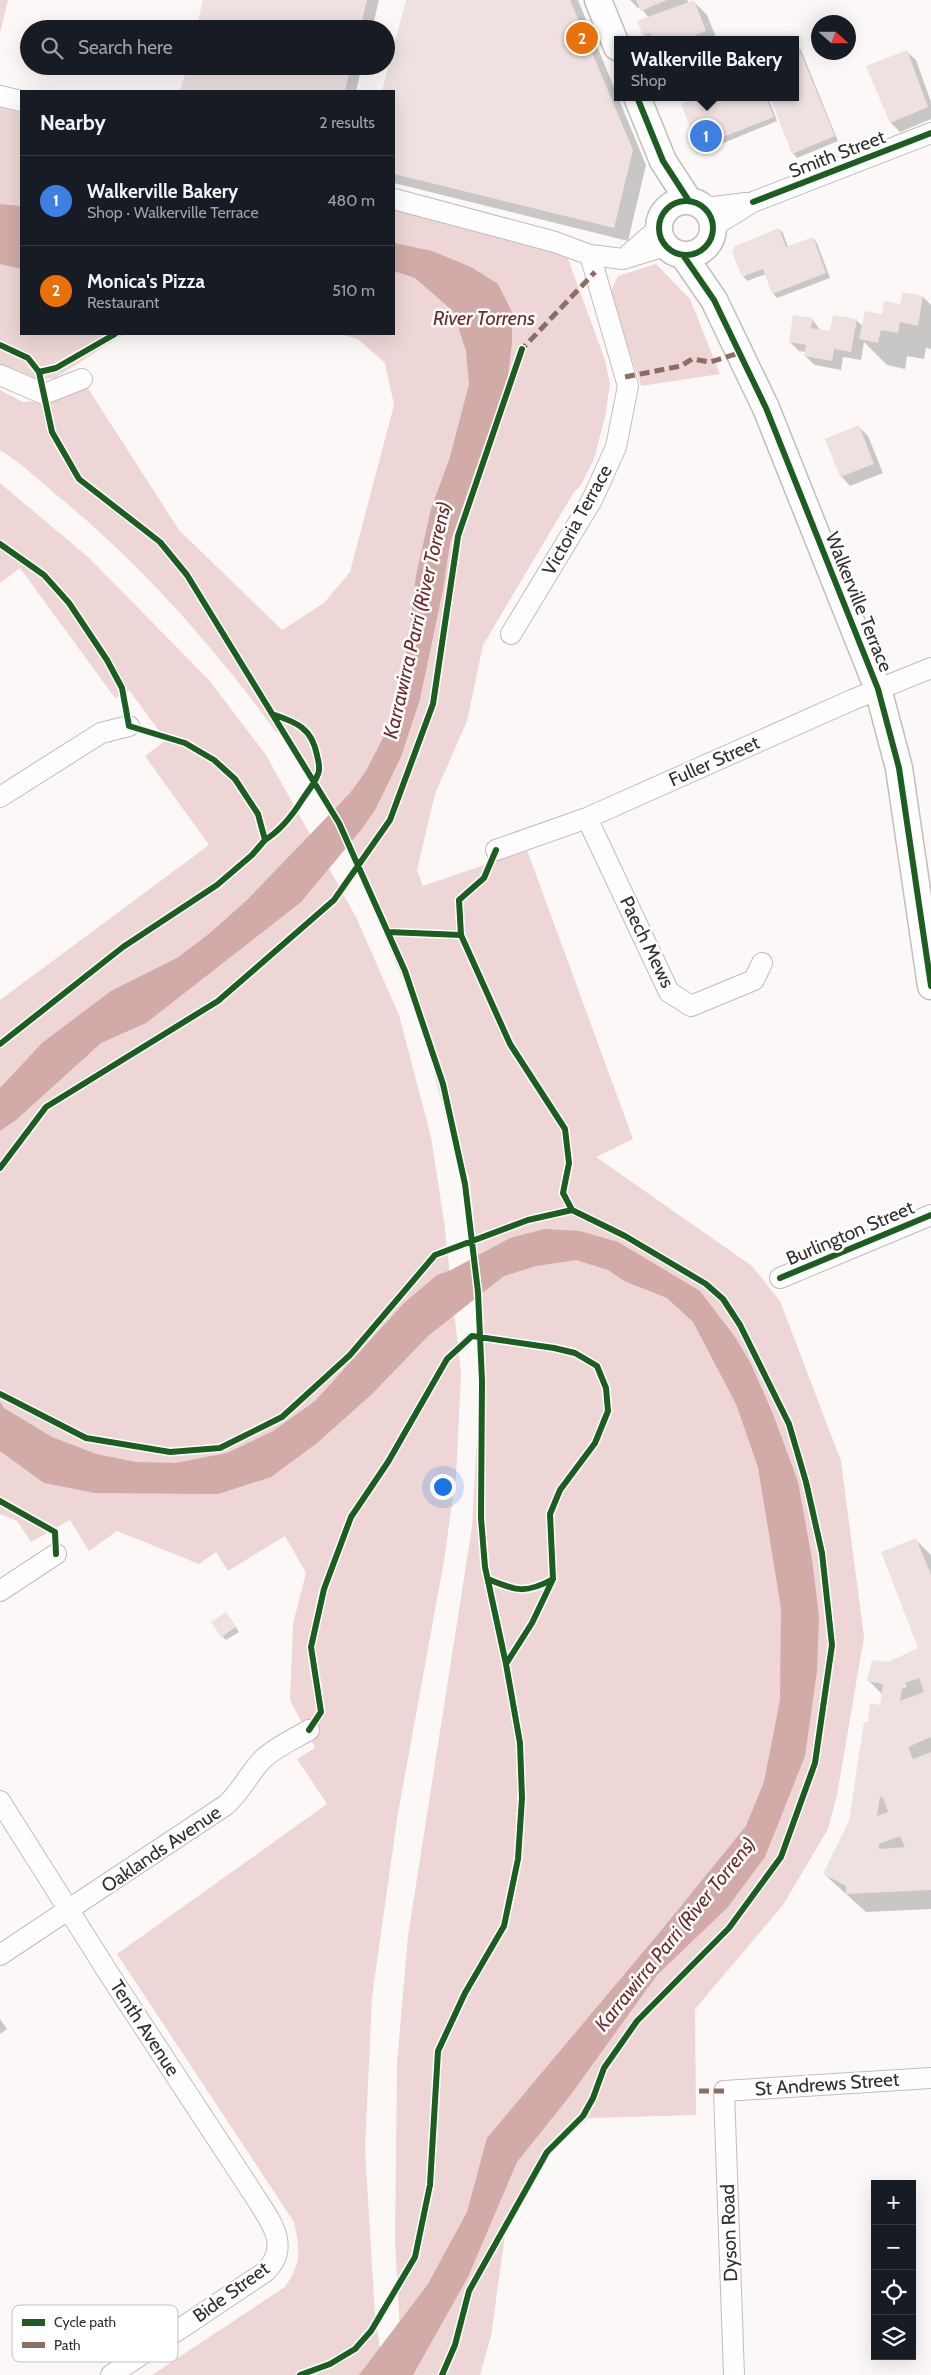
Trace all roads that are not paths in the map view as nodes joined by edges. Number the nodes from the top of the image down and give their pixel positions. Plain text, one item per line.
1 (598, 0) edge
2 (614, 40) edge
3 (0, 96) edge
4 (20, 101) edge
5 (640, 101) edge
6 (931, 133) edge
7 (395, 199) edge
8 (686, 228) junction
9 (590, 255) junction
10 (0, 376) edge
11 (82, 379) dead end
12 (511, 634) dead end
13 (931, 668) edge
14 (878, 689) junction
15 (129, 726) dead end
16 (0, 798) edge
17 (587, 818) junction
18 (496, 850) dead end
19 (762, 963) dead end
20 (931, 986) edge
21 (931, 1215) edge
22 (780, 1278) dead end
23 (56, 1554) dead end
24 (0, 1590) edge
25 (309, 1730) dead end
26 (0, 1801) edge
27 (69, 1910) junction
28 (0, 1955) edge
29 (931, 2078) edge
30 (724, 2091) joint
31 (276, 2258) joint
32 (178, 2330) edge
33 (130, 2362) edge
34 (110, 2375) edge
35 (734, 2375) edge

1 - 2 street
3 - 4 street
5 - 8 street, Walkerville Terrace
6 - 8 street, Smith Street
7 - 9 street
8 - 9 street
8 - 14 street, Walkerville Terrace
9 - 12 street, Victoria Terrace
10 - 11 street
13 - 14 street, Fuller Street
14 - 17 street, Fuller Street
14 - 20 street, Walkerville Terrace
15 - 16 street
17 - 18 street, Fuller Street
17 - 19 street, Paech Mews
21 - 22 street, Burlington Street
23 - 24 street
25 - 27 street, Oaklands Avenue
26 - 27 street, Tenth Avenue
27 - 28 street, Oaklands Avenue
27 - 31 street, Tenth Avenue
29 - 30 street, St Andrews Street
30 - 35 street, Dyson Road
31 - 32 street, Bide Street
33 - 34 street, Bide Street

